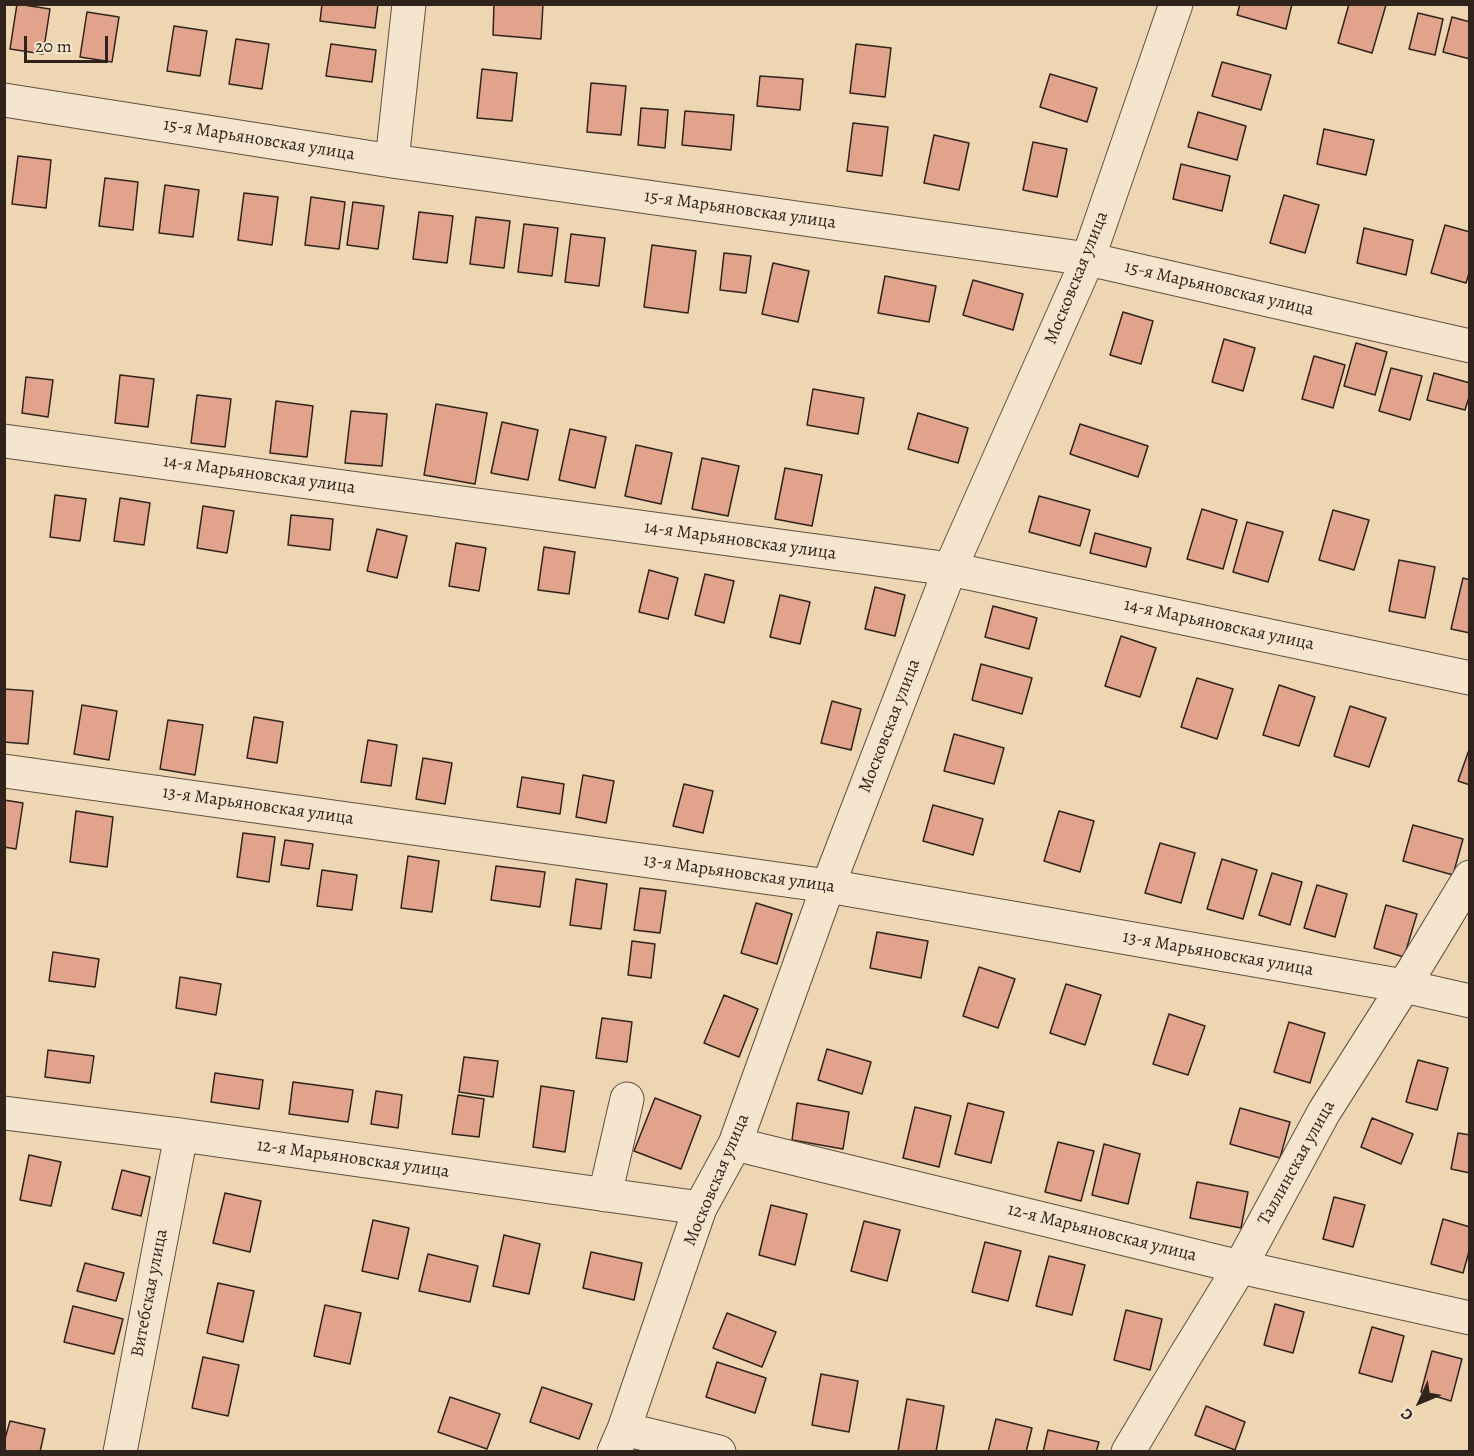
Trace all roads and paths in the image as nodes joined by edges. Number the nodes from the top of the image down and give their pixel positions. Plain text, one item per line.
1 (409, 4) edge
2 (1176, 4) edge
3 (4, 100) edge
4 (392, 161) junction
5 (1088, 259) junction
6 (1470, 346) edge
7 (4, 441) edge
8 (950, 569) junction
9 (1470, 678) edge
10 (4, 771) edge
11 (1470, 877) edge
12 (828, 886) junction
13 (1404, 986) junction
14 (1470, 1001) edge
15 (627, 1099) dead end
16 (4, 1113) edge
17 (181, 1135) junction
18 (735, 1144) junction
19 (605, 1195) junction
20 (700, 1208) junction
21 (1240, 1267) junction
22 (1470, 1318) edge
23 (619, 1441) edge
24 (120, 1452) edge
25 (719, 1452) edge
26 (1128, 1452) edge

1 - 4 street
2 - 5 street, Московская улица
3 - 4 street, 15-я Марьяновская улица
4 - 5 street, 15-я Марьяновская улица
5 - 6 street, 15-я Марьяновская улица
5 - 8 street, Московская улица
7 - 8 street, 14-я Марьяновская улица
8 - 9 street, 14-я Марьяновская улица
8 - 12 street, Московская улица
10 - 12 street, 13-я Марьяновская улица
11 - 13 street, Таллинская улица
12 - 13 street, 13-я Марьяновская улица
12 - 18 street, Московская улица
13 - 14 street, 13-я Марьяновская улица
13 - 21 street, Таллинская улица
15 - 19 street
16 - 17 street, 12-я Марьяновская улица
17 - 19 street, 12-я Марьяновская улица
17 - 24 street, Витебская улица
18 - 20 street, Московская улица
18 - 21 street, 12-я Марьяновская улица
19 - 20 street, 12-я Марьяновская улица
20 - 23 street, Московская улица
21 - 22 street, 12-я Марьяновская улица
21 - 26 street, Таллинская улица
23 - 25 street

